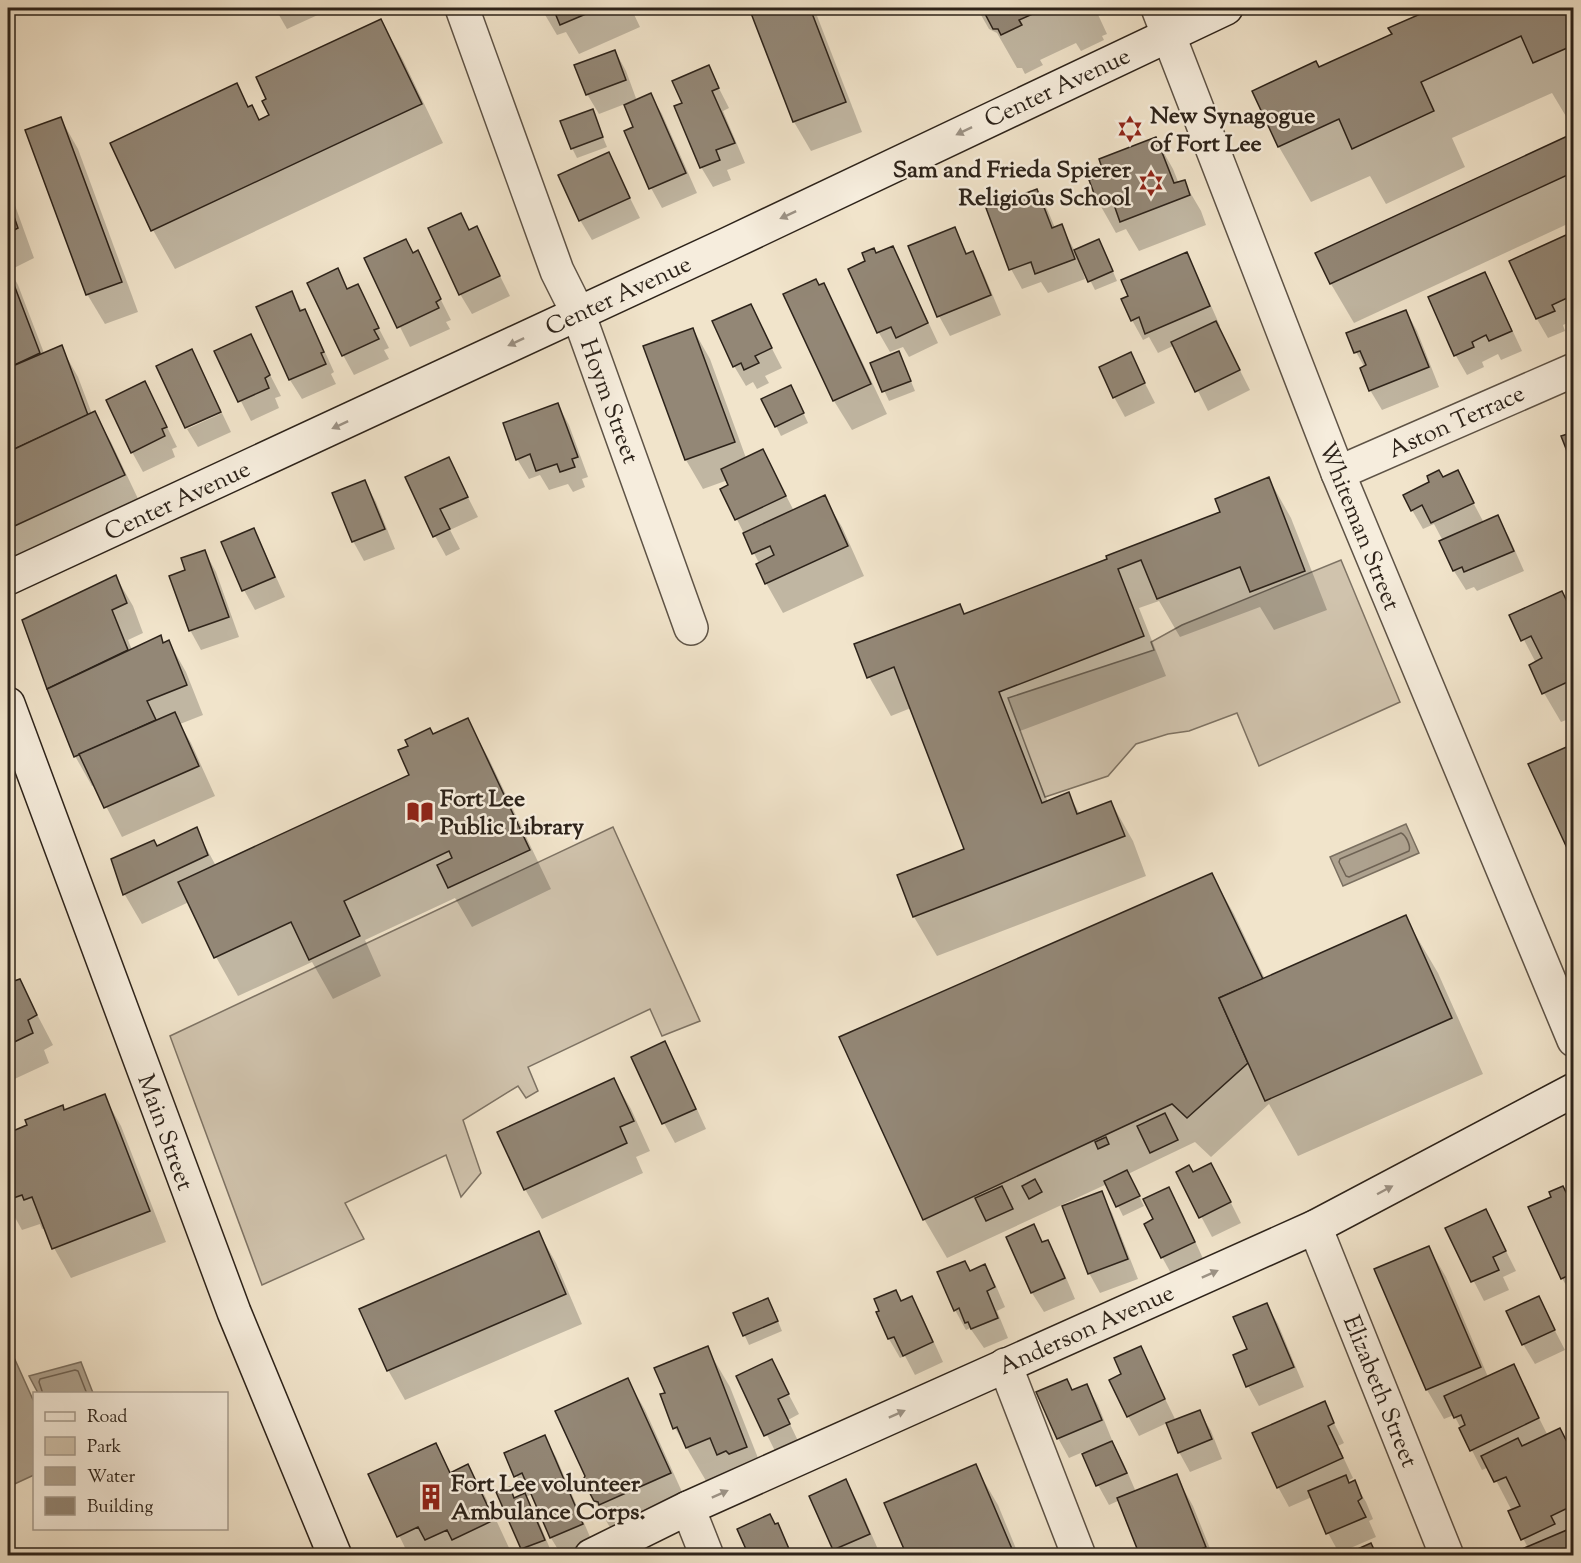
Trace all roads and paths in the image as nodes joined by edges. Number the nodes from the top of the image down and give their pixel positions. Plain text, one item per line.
1 (462, 8) edge
2 (1226, 8) edge
3 (1163, 21) edge
4 (578, 313) junction
5 (1574, 370) edge
6 (1338, 473) junction
7 (8, 578) edge
8 (691, 628) dead end
9 (8, 704) edge
10 (1574, 1040) edge
11 (1574, 1090) edge
12 (1315, 1227) junction
13 (1005, 1365) junction
14 (688, 1508) junction
15 (336, 1554) edge
16 (591, 1556) edge
17 (707, 1556) edge
18 (1078, 1556) edge
19 (1447, 1556) edge

1 - 4 main road, Hoym Street
2 - 3 main road, Center Avenue
3 -> 4 main road, Center Avenue
3 - 6 main road, Whiteman Street
4 -> 7 main road, Center Avenue
4 - 8 main road, Hoym Street
5 - 6 main road, Aston Terrace
6 - 10 main road, Whiteman Street
9 - 15 main road, Main Street
12 -> 11 main road, Anderson Avenue
13 -> 12 main road, Anderson Avenue
12 - 19 main road, Elizabeth Street
14 -> 13 main road, Anderson Avenue
13 - 18 main road
14 - 16 main road, Anderson Avenue
14 - 17 main road

